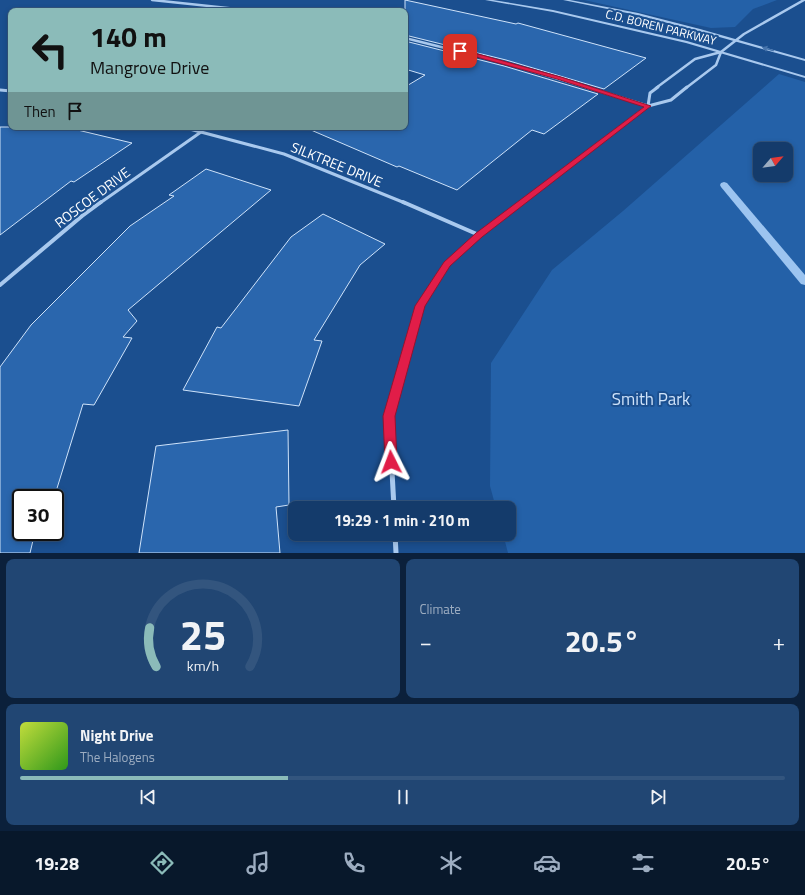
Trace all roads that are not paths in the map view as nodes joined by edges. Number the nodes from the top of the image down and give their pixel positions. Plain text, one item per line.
1 (152, 0) edge
2 (487, 0) edge
3 (565, 0) edge
4 (804, 0) edge
5 (228, 8) edge
6 (408, 39) edge
7 (735, 40) junction
8 (721, 52) junction
9 (805, 60) edge
10 (805, 77) edge
11 (648, 106) junction
12 (193, 130) edge
13 (201, 132) junction
14 (479, 235) junction
15 (0, 285) edge
16 (394, 501) edge
17 (395, 541) edge
18 (396, 553) edge

1 - 5 street
2 - 8 street, C.D. BOREN PARKWAY
3 - 7 street, C.D. BOREN PARKWAY
4 - 7 street
6 - 11 street
7 - 8 street
9 -> 7 street, C.D. BOREN PARKWAY
8 - 10 street, C.D. BOREN PARKWAY
8 - 11 street
8 - 11 street
11 - 14 street
12 - 13 street, SILKTREE DRIVE
13 - 14 street, SILKTREE DRIVE
13 - 15 street, ROSCOE DRIVE
14 - 16 street
17 - 18 street

